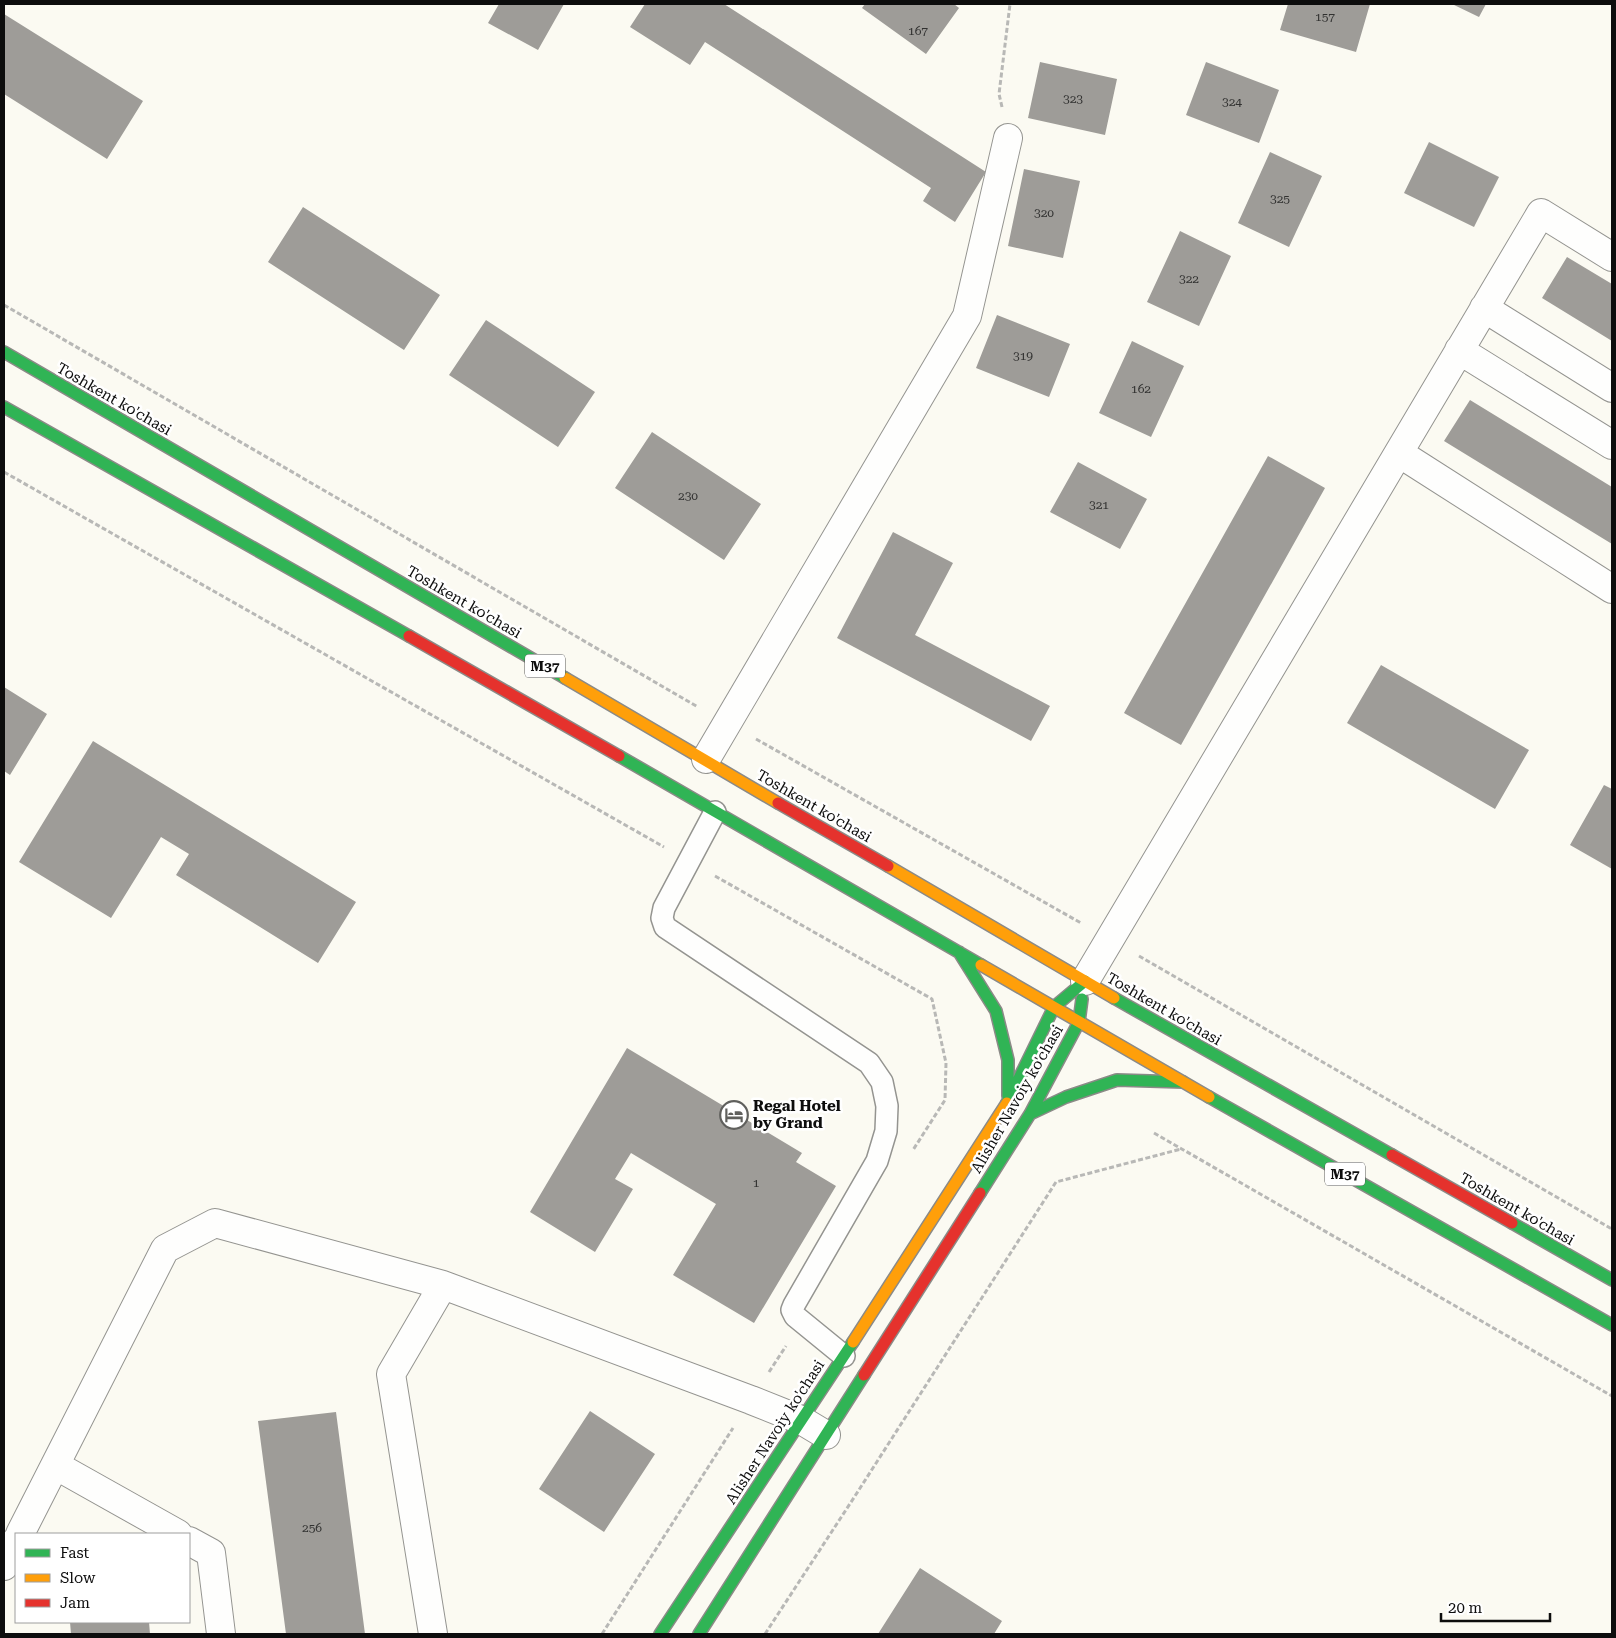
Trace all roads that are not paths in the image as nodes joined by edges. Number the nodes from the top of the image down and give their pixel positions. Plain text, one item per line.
1 (1008, 138) road end
2 (1612, 257) edge
3 (1484, 308) junction
4 (1460, 350) junction
5 (4, 352) edge
6 (1612, 388) edge
7 (4, 407) edge
8 (1612, 445) edge
9 (1399, 453) junction
10 (1612, 589) edge
11 (706, 759) junction
12 (716, 812) junction
13 (959, 952) junction
14 (1085, 981) junction
15 (1054, 1007) junction
16 (1079, 1022) junction
17 (1183, 1082) junction
18 (1008, 1102) junction
19 (1030, 1114) junction
20 (1612, 1280) edge
21 (443, 1284) junction
22 (1612, 1325) edge
23 (844, 1356) junction
24 (801, 1420) junction
25 (826, 1435) junction
26 (55, 1465) junction
27 (21, 1533) edge
28 (176, 1533) edge
29 (190, 1541) edge
30 (15, 1543) edge
31 (4, 1566) edge
32 (220, 1634) edge
33 (433, 1634) edge
34 (660, 1634) edge
35 (699, 1634) edge

1 - 11 street
2 - 3 street
3 - 4 street
3 - 6 street
4 - 8 street
4 - 9 street
5 - 11 main road, Toshkent ko'chasi / M37
7 - 12 main road, M37
9 - 10 street
9 - 14 street
11 - 14 main road, Toshkent ko'chasi / M37
12 - 13 main road, M37
12 - 23 lane
13 - 15 main road, M37
13 - 18 main road
14 - 15 main road, Alisher Navoiy ko'chasi
14 - 16 main road, Alisher Navoiy ko'chasi
14 - 20 main road, Toshkent ko'chasi / M37
15 - 16 main road, M37
15 - 18 main road, Alisher Navoiy ko'chasi
16 - 17 main road, M37
16 - 19 main road, Alisher Navoiy ko'chasi
17 - 19 main road
17 - 22 main road, M37
18 - 23 main road, Alisher Navoiy ko'chasi
19 - 25 main road, Alisher Navoiy ko'chasi
21 - 24 street
21 - 26 street
21 - 33 street
23 - 24 main road, Alisher Navoiy ko'chasi
24 - 25 street
24 - 34 main road, Alisher Navoiy ko'chasi
25 - 35 main road, Alisher Navoiy ko'chasi
26 - 27 street
26 - 28 street
29 - 32 street
30 - 31 street

